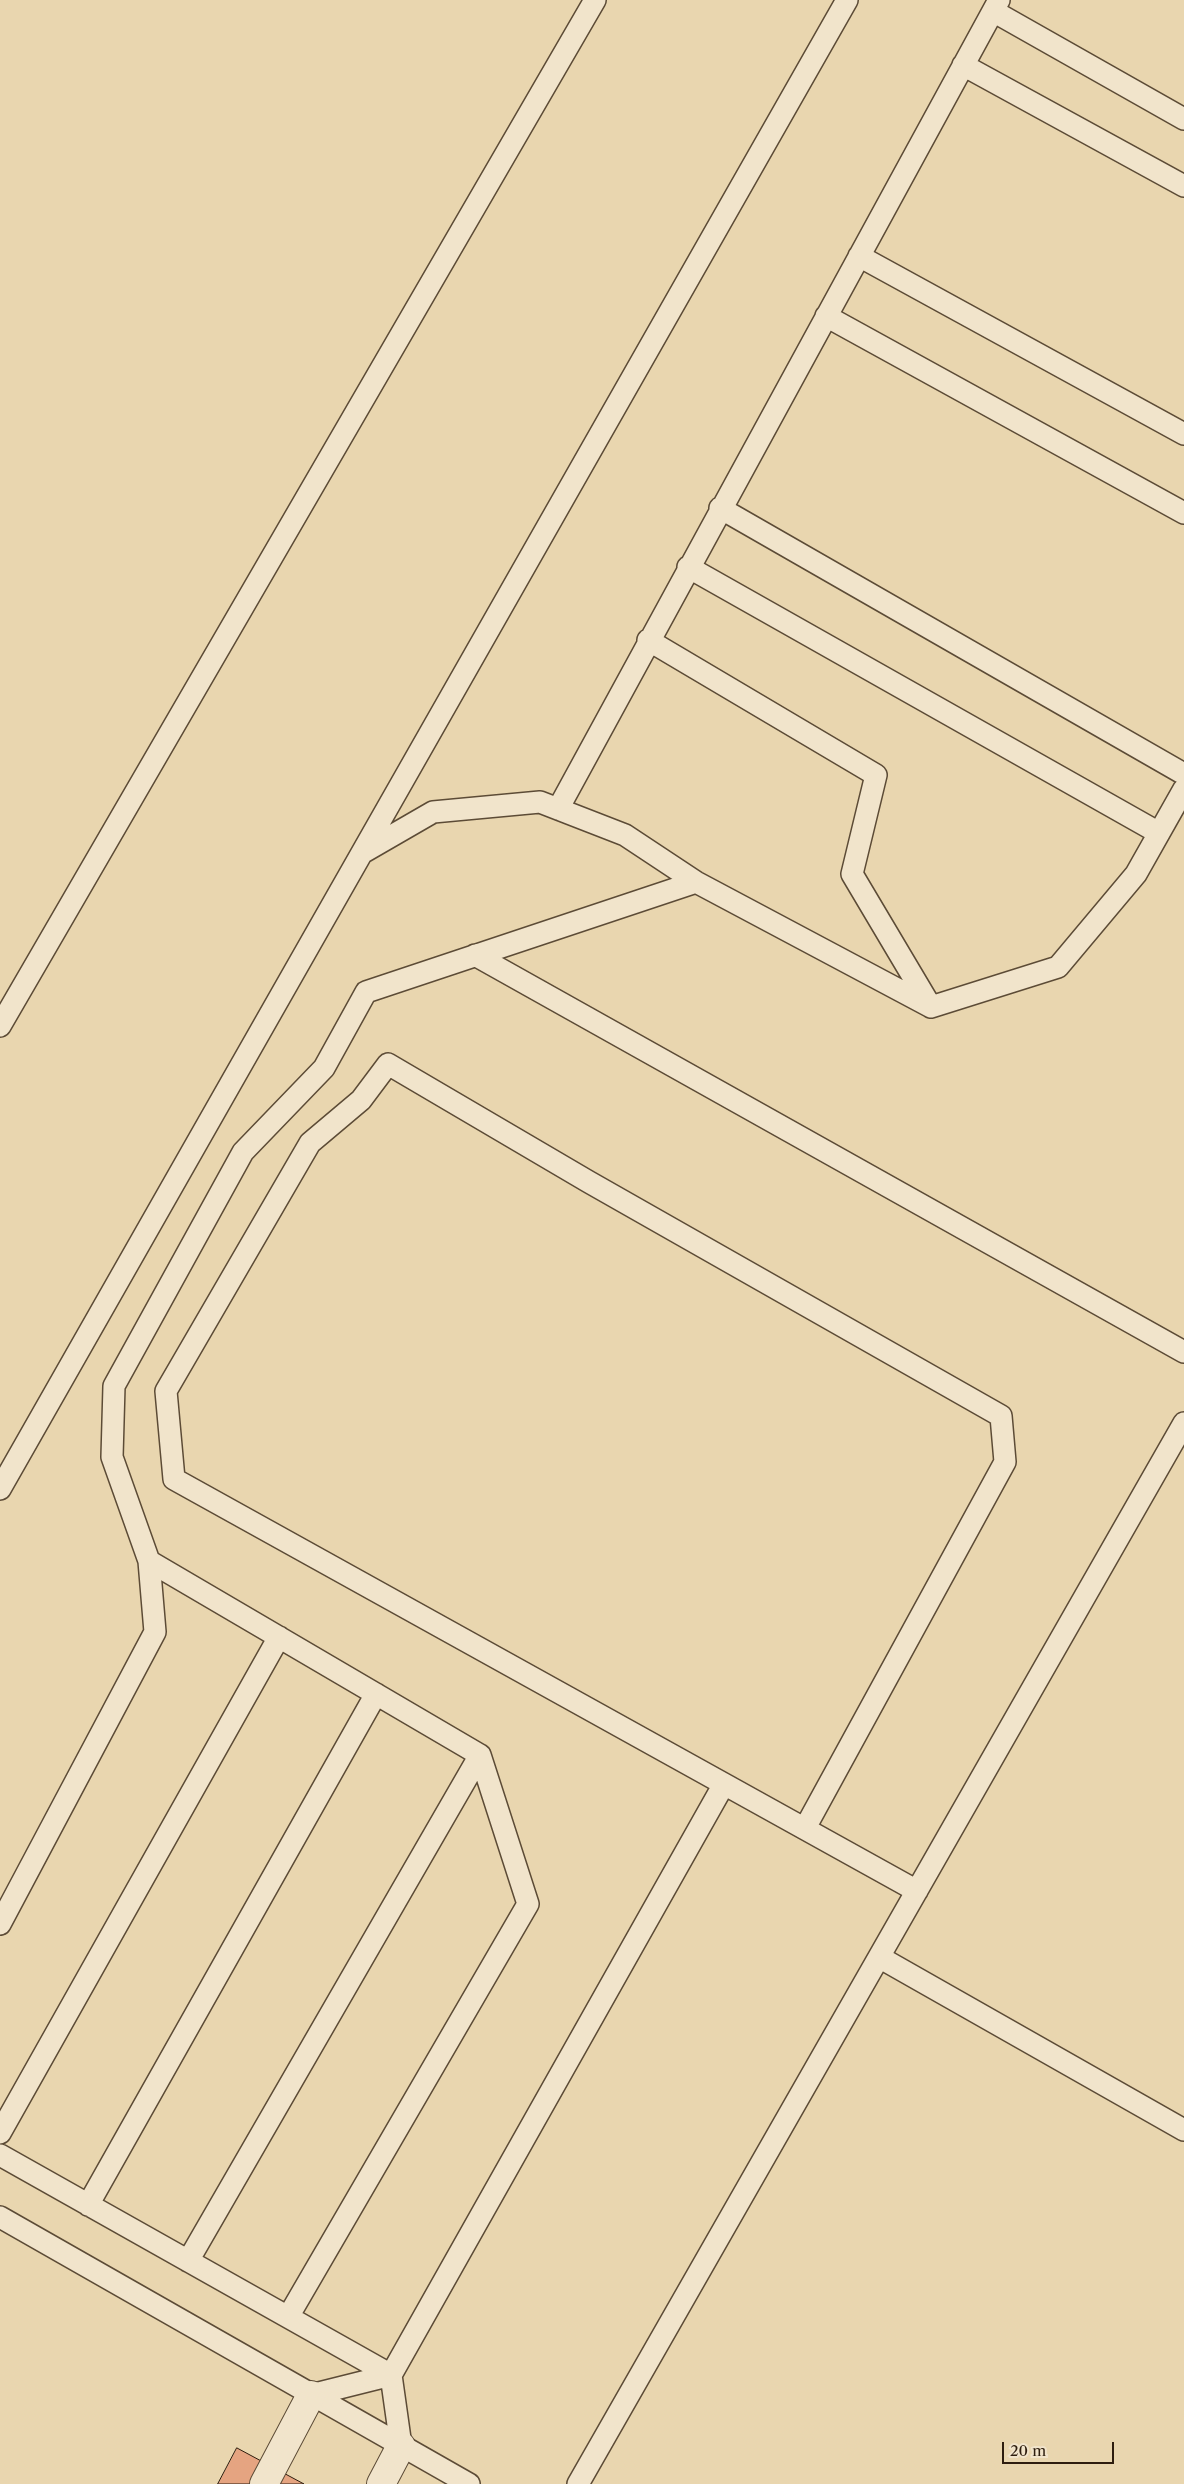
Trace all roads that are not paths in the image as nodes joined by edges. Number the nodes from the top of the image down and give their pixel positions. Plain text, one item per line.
1 (596, 0) edge
2 (847, 0) edge
3 (996, 6) edge
4 (963, 65) junction
5 (1184, 119) edge
6 (1184, 186) edge
7 (859, 256) junction
8 (826, 316) junction
9 (1184, 434) edge
10 (720, 508) junction
11 (1184, 513) edge
12 (688, 568) junction
13 (648, 640) junction
14 (1184, 774) edge
15 (1184, 789) edge
16 (558, 809) junction
17 (1159, 833) junction
18 (362, 853) junction
19 (696, 882) junction
20 (475, 955) junction
21 (931, 1007) junction
22 (0, 1026) edge
23 (1184, 1352) edge
24 (1184, 1423) edge
25 (0, 1488) edge
26 (149, 1561) junction
27 (279, 1637) junction
28 (376, 1694) junction
29 (480, 1754) junction
30 (724, 1784) junction
31 (804, 1828) junction
32 (917, 1891) junction
33 (0, 1924) edge
34 (879, 1957) junction
35 (1184, 2130) edge
36 (0, 2133) edge
37 (0, 2155) edge
38 (88, 2205) junction
39 (0, 2217) edge
40 (188, 2261) junction
41 (288, 2317) junction
42 (391, 2376) junction
43 (312, 2394) junction
44 (401, 2446) junction
45 (264, 2484) edge
46 (381, 2484) edge
47 (469, 2484) edge
48 (578, 2484) edge

1 - 22 lane
2 - 18 lane
3 - 4 lane
3 - 5 lane
4 - 6 lane
4 - 7 lane
7 - 8 lane
7 - 9 lane
8 - 10 lane
8 - 11 lane
10 - 12 lane
10 - 14 lane
12 - 13 lane
12 - 17 lane
13 - 16 lane
13 - 21 lane
15 - 17 lane
16 - 18 lane
16 - 19 lane
17 - 21 lane
18 - 25 lane
19 - 20 lane
19 - 21 lane
20 - 23 lane
20 - 26 lane
24 - 32 lane
26 - 27 lane
26 - 33 lane
27 - 28 lane
27 - 36 lane
28 - 29 lane
28 - 38 lane
29 - 40 lane
29 - 41 lane
30 - 31 lane
30 - 31 lane
30 - 42 lane
31 - 32 lane
32 - 34 lane
34 - 35 lane
34 - 48 lane
37 - 38 lane
38 - 40 lane
39 - 43 lane
40 - 41 lane
41 - 42 lane
42 - 43 lane
42 - 44 lane
43 - 44 lane
43 - 45 street
44 - 46 street
44 - 47 lane

